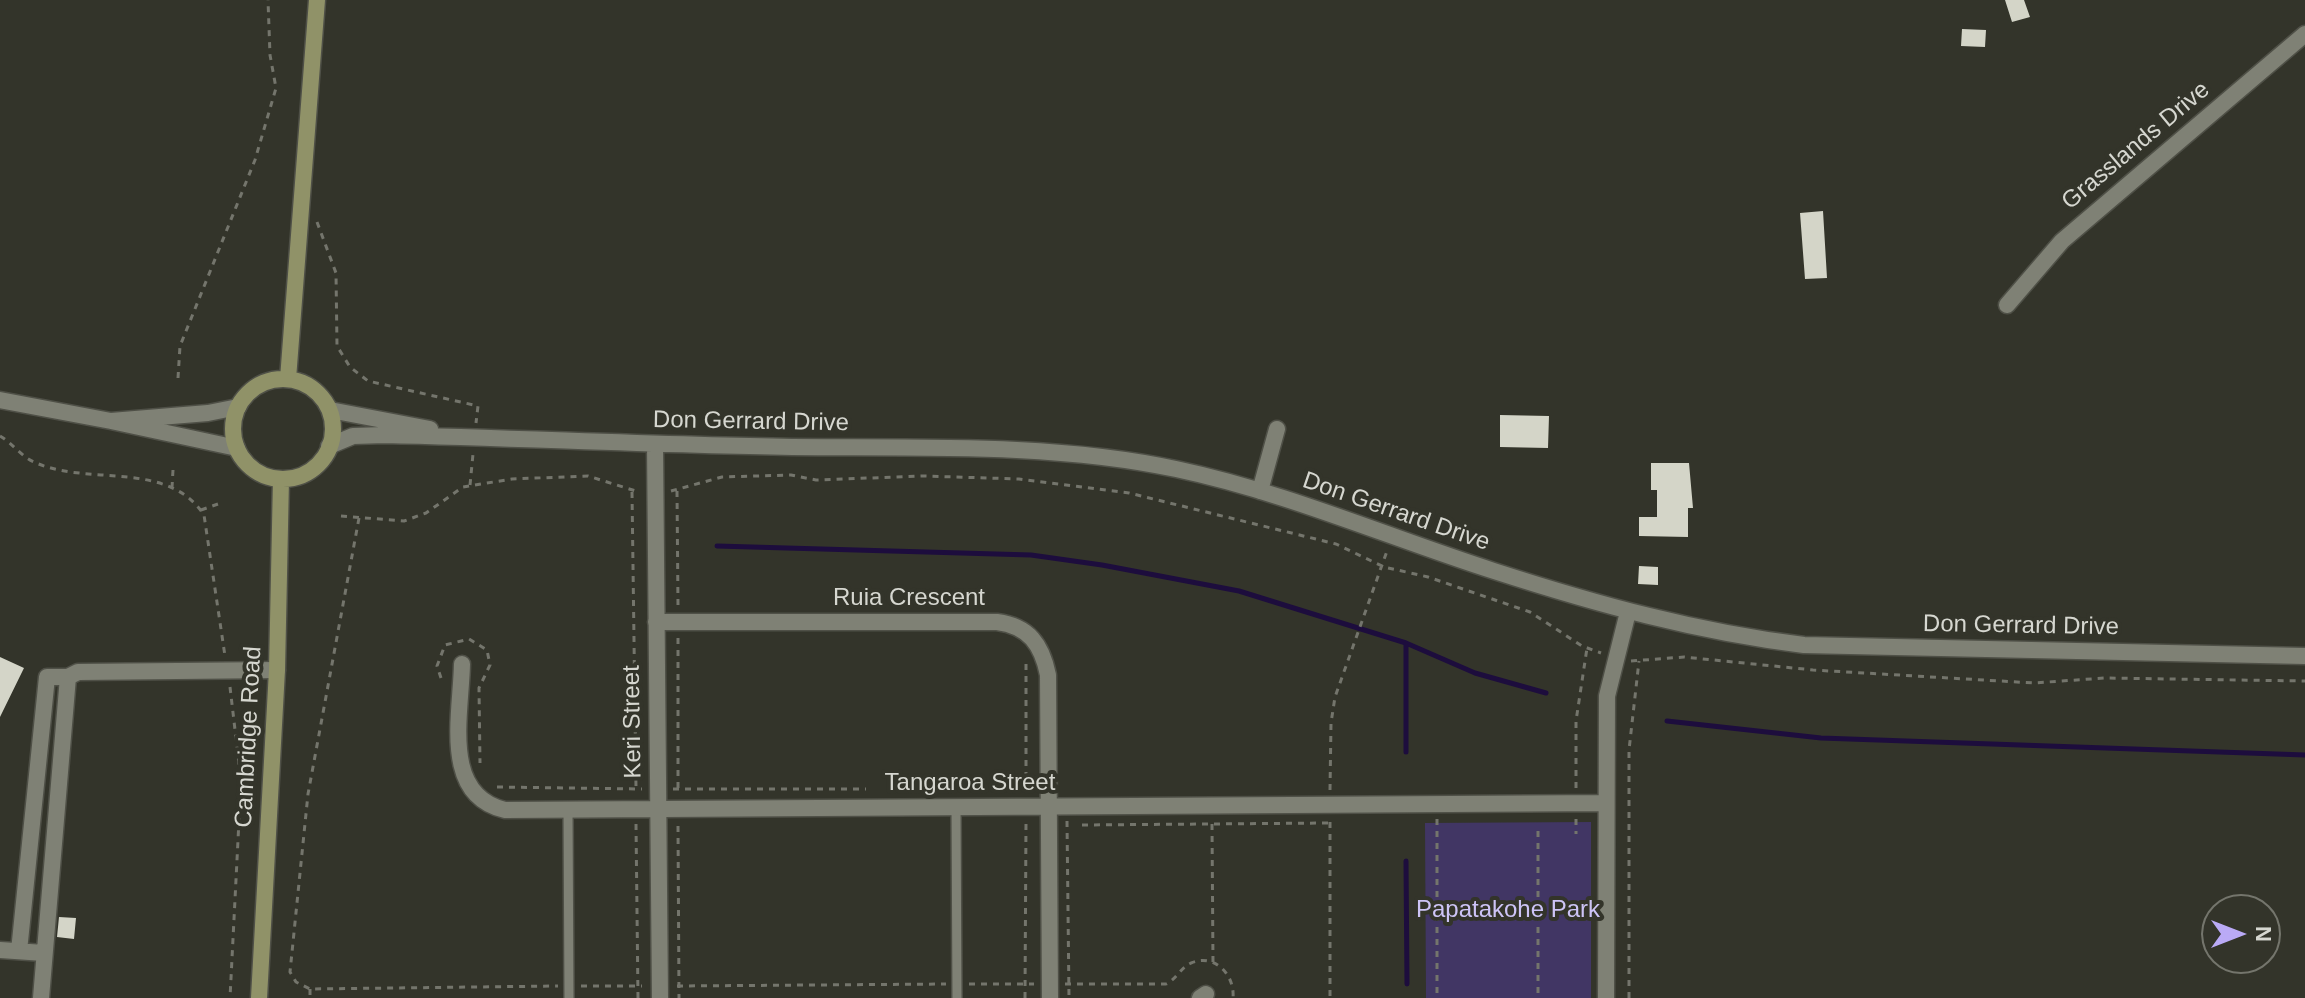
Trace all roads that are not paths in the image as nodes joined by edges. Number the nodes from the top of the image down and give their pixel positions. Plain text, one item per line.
1 (317, 0) edge
2 (2305, 34) edge
3 (2007, 305) dead end
4 (288, 379) junction
5 (0, 400) edge
6 (238, 407) junction
7 (330, 410) junction
8 (111, 421) junction
9 (1277, 429) dead end
10 (467, 437) junction
11 (655, 445) junction
12 (329, 446) junction
13 (237, 448) junction
14 (281, 479) junction
15 (1260, 491) junction
16 (1628, 612) junction
17 (656, 622) junction
18 (2305, 656) edge
19 (462, 664) dead end
20 (277, 670) junction
21 (68, 677) junction
22 (1048, 798) junction
23 (1606, 803) junction
24 (956, 807) junction
25 (658, 809) junction
26 (568, 810) junction
27 (0, 950) edge
28 (19, 951) junction
29 (44, 953) junction
30 (1050, 991) edge
31 (660, 992) edge
32 (41, 998) edge
33 (259, 998) edge
34 (569, 998) edge
35 (957, 998) edge
36 (1606, 998) edge

1 - 4 main road
2 - 3 street, Grasslands Drive
4 - 6 main road
4 - 7 main road
5 - 8 street
6 - 8 street
6 - 13 main road
7 - 10 street, Don Gerrard Drive
7 - 12 main road
8 - 13 street
9 - 15 street
10 - 11 street, Don Gerrard Drive
10 - 12 street, Don Gerrard Drive
11 - 15 street, Don Gerrard Drive
11 - 17 street, Keri Street
12 - 14 main road
13 - 14 main road
14 - 20 main road, Cambridge Road
15 - 16 street, Don Gerrard Drive
16 - 18 street, Don Gerrard Drive
16 - 23 street
17 - 22 street, Ruia Crescent
17 - 25 street, Keri Street
19 - 26 street, Tangaroa Street
20 - 21 street
20 - 33 main road, Cambridge Road
21 - 28 street
21 - 29 street
22 - 23 street, Tangaroa Street
22 - 24 street, Tangaroa Street
22 - 30 street, Ruia Crescent
23 - 36 street
24 - 25 street, Tangaroa Street
24 - 35 lane
25 - 26 street, Tangaroa Street
25 - 31 street, Keri Street
26 - 34 lane
27 - 28 street
28 - 29 street
29 - 32 street

